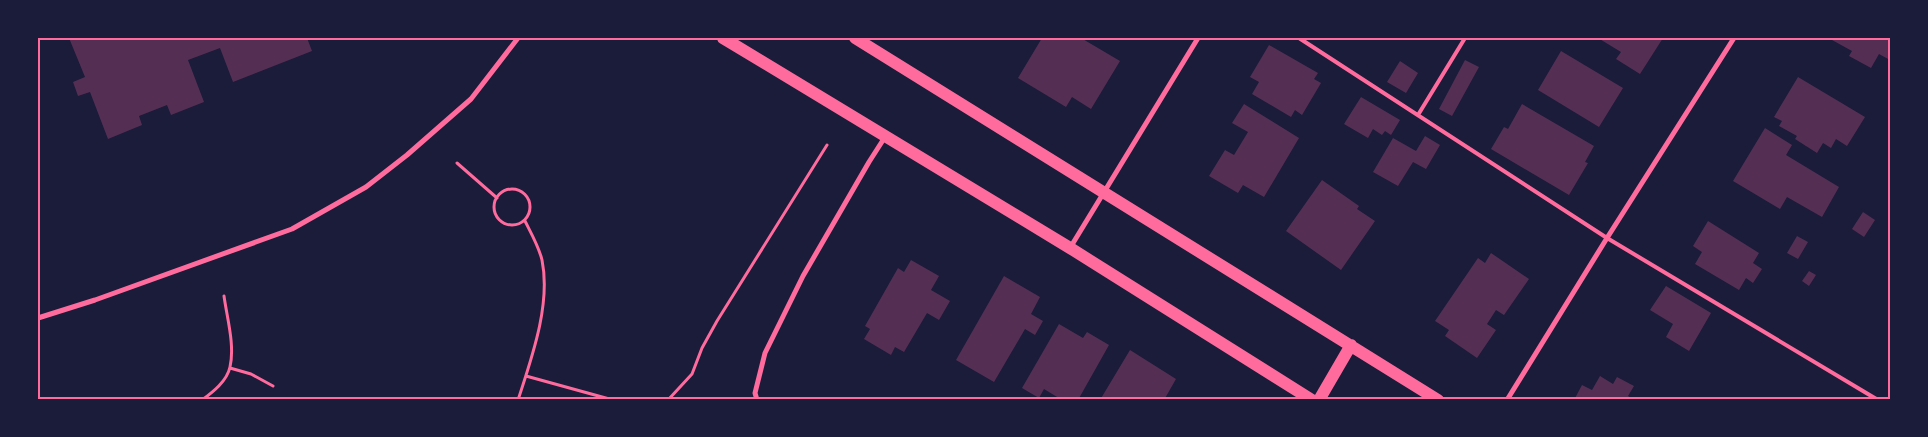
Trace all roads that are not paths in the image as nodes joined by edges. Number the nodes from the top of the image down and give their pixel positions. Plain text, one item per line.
1 (518, 38) edge
2 (723, 38) edge
3 (855, 38) edge
4 (1198, 38) edge
5 (1299, 38) edge
6 (1466, 38) edge
7 (1734, 38) edge
8 (1418, 114) junction
9 (885, 137) junction
10 (1103, 191) junction
11 (1607, 238) junction
12 (1070, 248) junction
13 (38, 318) edge
14 (1352, 346) junction
15 (758, 400) edge
16 (1312, 400) edge
17 (1319, 400) edge
18 (1438, 400) edge
19 (1507, 400) edge
20 (1878, 400) edge

1 - 13 street
2 - 9 main road
3 - 10 main road
4 - 10 street
5 - 8 lane
6 - 8 lane
7 - 11 street
8 - 11 lane
9 - 12 main road
9 - 15 street
10 - 12 street
10 - 14 main road
11 - 19 street
11 - 20 lane
12 - 16 main road
14 - 17 main road
14 - 18 main road

